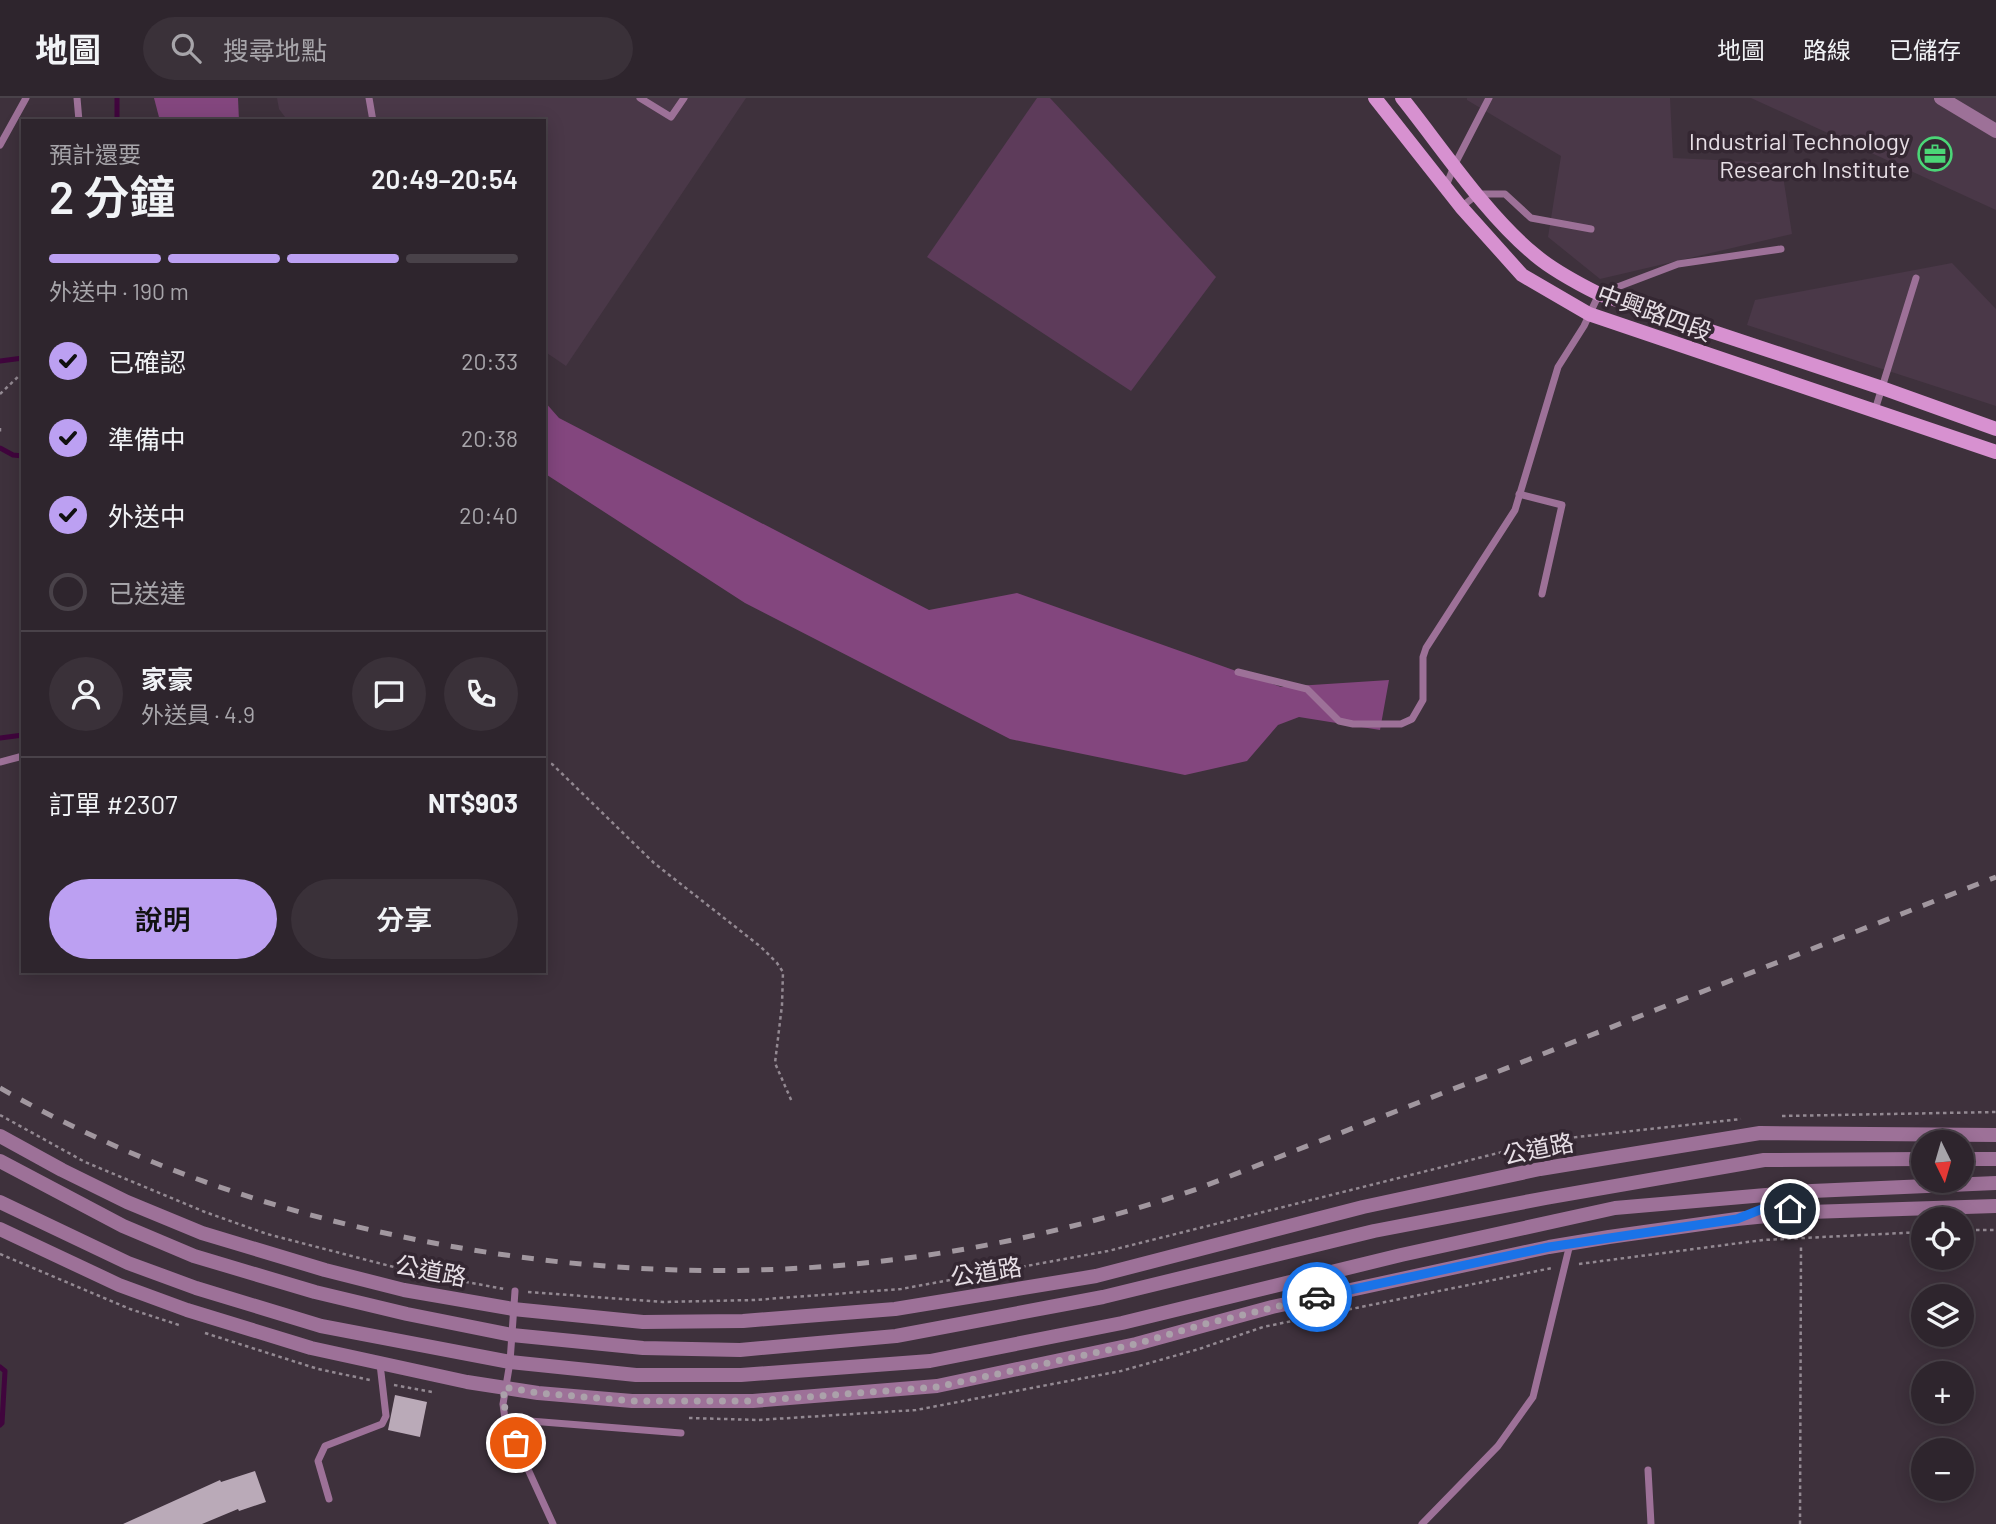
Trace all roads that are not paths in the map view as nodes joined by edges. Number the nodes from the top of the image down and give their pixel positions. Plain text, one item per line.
1 (26, 98) edge
2 (77, 98) edge
3 (369, 98) edge
4 (640, 98) edge
5 (684, 98) edge
6 (1375, 98) edge
7 (1402, 98) edge
8 (1489, 98) edge
9 (1941, 98) edge
10 (79, 119) edge
11 (373, 119) edge
12 (1996, 131) edge
13 (0, 145) edge
14 (1455, 164) junction
15 (1446, 187) junction
16 (1478, 194) junction
17 (1461, 207) junction
18 (1591, 229) dead end
19 (1781, 249) dead end
20 (1916, 278) dead end
21 (1599, 294) junction
22 (1589, 314) junction
23 (1882, 387) junction
24 (1875, 410) junction
25 (1996, 429) edge
26 (1996, 452) edge
27 (1519, 494) junction
28 (1542, 594) dead end
29 (1238, 671) dead end
30 (21, 757) edge
31 (0, 762) edge
32 (1996, 1135) edge
33 (0, 1136) edge
34 (1996, 1158) edge
35 (1911, 1159) edge
36 (1974, 1159) edge
37 (0, 1161) edge
38 (1996, 1183) edge
39 (1812, 1191) junction
40 (1738, 1198) junction
41 (0, 1202) edge
42 (1772, 1205) junction
43 (1996, 1206) edge
44 (1809, 1212) junction
45 (1737, 1219) junction
46 (0, 1229) edge
47 (1570, 1244) junction
48 (196, 1288) junction
49 (516, 1291) road end
50 (513, 1308) junction
51 (187, 1310) junction
52 (512, 1335) junction
53 (510, 1362) junction
54 (380, 1363) junction
55 (504, 1387) junction
56 (505, 1419) junction
57 (681, 1433) dead end
58 (1648, 1470) dead end
59 (329, 1499) dead end
60 (553, 1524) edge
61 (1422, 1524) edge
62 (1651, 1524) edge

1 - 13 lane
2 - 10 lane
3 - 11 lane
4 - 5 lane
6 - 15 main road, 中興路四段
7 - 14 main road, 中興路四段
8 - 14 lane
9 - 12 street
14 - 15 lane
14 - 16 main road, 中興路四段
15 - 17 main road, 中興路四段
16 - 17 lane
16 - 18 lane
16 - 21 main road, 中興路四段
17 - 22 main road, 中興路四段
19 - 21 lane
20 - 23 lane
21 - 22 lane
21 - 23 main road, 中興路四段
22 - 24 main road, 中興路四段
22 - 27 lane
23 - 24 lane
23 - 25 main road, 中興路四段
24 - 26 main road, 中興路四段
27 - 28 lane
27 - 29 lane
30 - 31 lane
32 - 50 street, 公道路
33 - 50 street, 公道路
34 - 36 street
35 - 52 street, 公道路
37 - 52 street, 公道路
38 - 39 street
39 - 40 street
39 - 42 street
40 - 42 street
40 - 53 street
41 - 48 street
42 - 44 street
42 - 45 street
43 - 44 street
44 - 45 street
45 - 47 street
46 - 51 street
47 - 55 street
47 - 61 lane
48 - 51 street
48 - 53 street
49 - 50 lane
50 - 52 lane
51 - 54 street
52 - 53 lane
53 - 55 lane
54 - 55 street
54 - 59 lane
55 - 56 lane
56 - 57 lane
56 - 60 lane
58 - 62 lane

